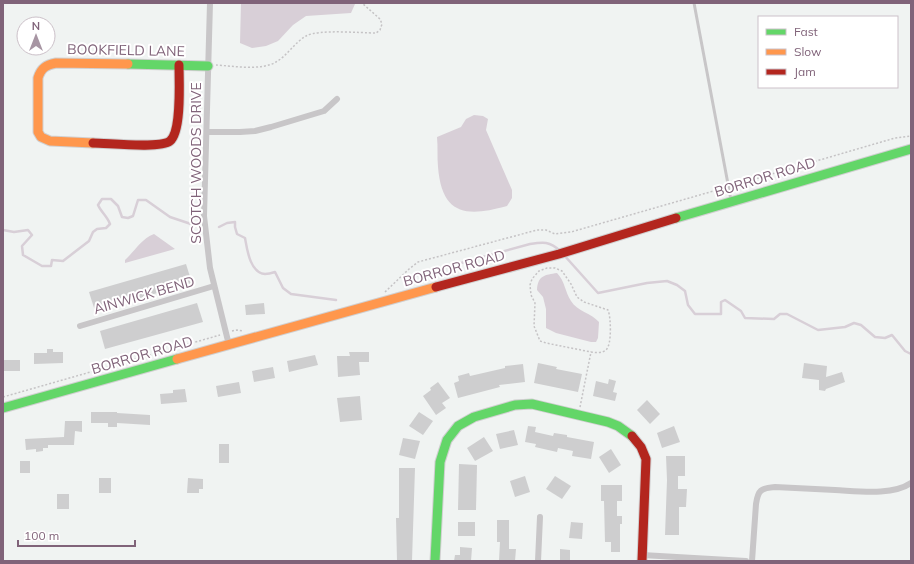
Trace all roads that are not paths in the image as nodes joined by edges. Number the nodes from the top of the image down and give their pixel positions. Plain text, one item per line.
1 (210, 3) edge
2 (694, 3) edge
3 (179, 66) junction
4 (208, 66) junction
5 (337, 99) dead end
6 (207, 132) junction
7 (910, 151) edge
8 (732, 202) junction
9 (214, 286) junction
10 (80, 326) dead end
11 (229, 345) junction
12 (3, 408) edge
13 (910, 486) edge
14 (540, 517) dead end
15 (642, 558) edge
16 (435, 561) edge
17 (538, 561) edge
18 (746, 561) edge
19 (752, 561) edge

1 - 4 street, SCOTCH WOODS DRIVE
2 - 8 lane
3 - 3 street, BOOKFIELD LANE
3 - 4 street, BOOKFIELD LANE
4 - 6 street, SCOTCH WOODS DRIVE
5 - 6 street
6 - 9 street, SCOTCH WOODS DRIVE
7 - 8 street, BORROR ROAD
8 - 11 street, BORROR ROAD
9 - 10 street, AINWICK BEND
9 - 11 street, SCOTCH WOODS DRIVE
11 - 12 street, BORROR ROAD
13 - 19 street
14 - 17 street
15 - 16 street
15 - 18 street

